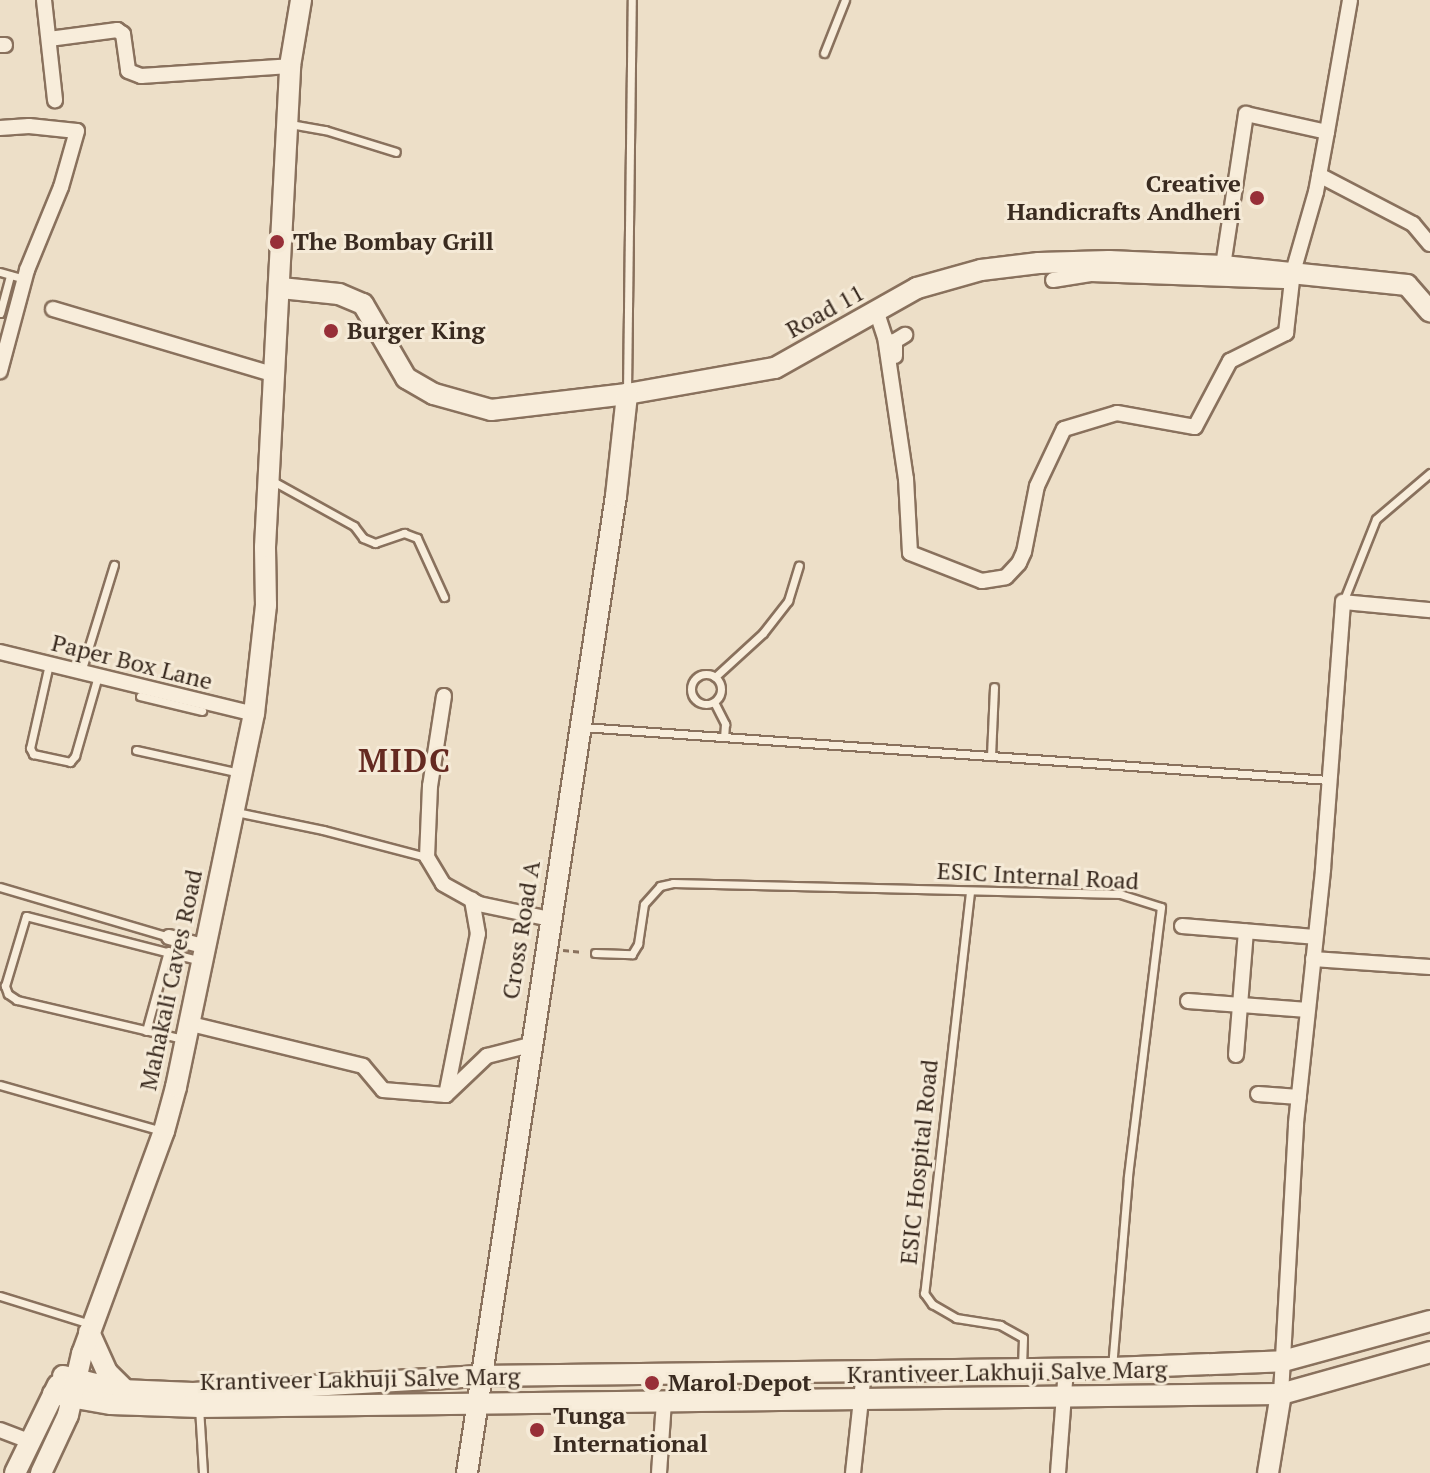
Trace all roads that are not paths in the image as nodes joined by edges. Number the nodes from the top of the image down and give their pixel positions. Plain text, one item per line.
1 (44, 0) edge
2 (301, 0) edge
3 (632, 0) edge
4 (845, 0) edge
5 (1350, 0) edge
6 (49, 39) junction
7 (824, 53) dead end
8 (290, 66) junction
9 (55, 100) dead end
10 (288, 124) junction
11 (0, 128) edge
12 (1327, 132) junction
13 (396, 152) dead end
14 (1319, 175) junction
15 (1430, 244) edge
16 (1223, 266) junction
17 (0, 272) edge
18 (18, 277) junction
19 (1293, 277) junction
20 (1053, 280) dead end
21 (281, 288) junction
22 (53, 309) dead end
23 (1430, 311) edge
24 (0, 313) edge
25 (877, 313) junction
26 (905, 335) dead end
27 (1, 360) edge
28 (276, 375) junction
29 (627, 394) junction
30 (1430, 473) edge
31 (269, 479) junction
32 (907, 480) junction
33 (114, 565) dead end
34 (799, 566) dead end
35 (444, 597) dead end
36 (1343, 602) junction
37 (1430, 610) edge
38 (0, 652) edge
39 (49, 664) junction
40 (81, 672) junction
41 (98, 676) junction
42 (715, 677) junction
43 (994, 687) dead end
44 (140, 696) dead end
45 (444, 696) dead end
46 (157, 697) junction
47 (714, 702) junction
48 (202, 711) dead end
49 (254, 714) junction
50 (580, 727) junction
51 (724, 737) junction
52 (136, 750) dead end
53 (991, 756) junction
54 (242, 773) junction
55 (1329, 780) junction
56 (234, 812) junction
57 (427, 857) junction
58 (0, 887) edge
59 (970, 892) junction
60 (472, 900) junction
61 (550, 919) junction
62 (1182, 926) dead end
63 (1246, 931) junction
64 (1315, 937) junction
65 (169, 944) junction
66 (595, 953) road end
67 (204, 954) junction
68 (1313, 959) junction
69 (1430, 967) edge
70 (1188, 1001) dead end
71 (1240, 1005) junction
72 (1308, 1010) junction
73 (146, 1031) junction
74 (190, 1032) junction
75 (530, 1045) junction
76 (1236, 1055) dead end
77 (0, 1085) edge
78 (1258, 1094) dead end
79 (446, 1095) junction
80 (1299, 1097) junction
81 (164, 1131) junction
82 (0, 1296) edge
83 (1430, 1321) edge
84 (91, 1328) junction
85 (1430, 1352) edge
86 (1283, 1361) junction
87 (1112, 1368) junction
88 (1021, 1369) junction
89 (1066, 1369) junction
90 (864, 1371) junction
91 (479, 1376) junction
92 (66, 1388) junction
93 (125, 1390) junction
94 (1281, 1394) junction
95 (1064, 1398) junction
96 (861, 1399) junction
97 (664, 1402) junction
98 (475, 1403) junction
99 (199, 1407) junction
100 (0, 1430) edge
101 (31, 1442) junction
102 (15, 1473) edge
103 (41, 1473) edge
104 (203, 1473) edge
105 (467, 1473) edge
106 (659, 1473) edge
107 (853, 1473) edge
108 (1058, 1473) edge
109 (1268, 1473) edge

1 - 6 street
2 - 8 main road, Mahakali Caves Road
3 - 29 lane
4 - 7 lane
5 - 12 street
6 - 8 street
6 - 9 street
8 - 10 main road, Mahakali Caves Road
10 - 13 lane
10 - 21 main road, Mahakali Caves Road
11 - 18 street
12 - 14 street
12 - 16 street
14 - 15 street
14 - 19 street
16 - 19 main road, Road 11
16 - 25 main road, Road 11
17 - 18 lane
18 - 24 lane
18 - 27 street
19 - 20 street
19 - 23 main road, Road 11
19 - 32 street
21 - 28 main road, Mahakali Caves Road
21 - 29 main road, Road 11
22 - 28 street
25 - 29 main road, Road 11
25 - 32 street
26 - 32 street
28 - 31 main road, Mahakali Caves Road
29 - 50 main road, Cross Road A
30 - 36 lane
31 - 35 lane
31 - 49 main road, Mahakali Caves Road
33 - 40 lane
34 - 42 lane
36 - 37 street
36 - 55 street
38 - 39 street, Paper Box Lane
39 - 40 street, Paper Box Lane
39 - 41 lane
40 - 41 street, Paper Box Lane
41 - 46 street, Paper Box Lane
42 - 47 lane
42 - 47 lane
43 - 53 lane
44 - 46 lane
45 - 57 street
46 - 48 lane
46 - 49 street, Paper Box Lane
47 - 51 lane
49 - 54 main road, Mahakali Caves Road
50 - 51 lane
50 - 61 main road, Cross Road A
51 - 53 lane
52 - 54 lane
53 - 55 lane
54 - 56 main road, Mahakali Caves Road
55 - 64 street
56 - 57 lane
56 - 67 main road, Mahakali Caves Road
57 - 60 street
58 - 65 lane
59 - 66 lane, ESIC Internal Road
59 - 87 lane, ESIC Internal Road
59 - 88 lane, ESIC Hospital Road
60 - 61 street
60 - 79 street
61 - 75 main road, Cross Road A
62 - 63 street
63 - 64 street
63 - 71 street
64 - 68 street
65 - 67 street
65 - 73 lane
65 - 73 lane
67 - 74 main road, Mahakali Caves Road
68 - 69 street
68 - 72 street
70 - 71 street
71 - 72 street
71 - 76 street
72 - 80 street
73 - 74 lane
74 - 79 street
74 - 81 main road, Mahakali Caves Road
75 - 79 street
75 - 91 main road, Cross Road A
77 - 81 lane
78 - 80 street
80 - 86 street
81 - 84 main road, Mahakali Caves Road
82 - 84 lane
83 - 86 main road, Krantiveer Lakhuji Salve Marg
84 - 92 main road, Mahakali Caves Road
84 - 93 main road
85 - 94 main road, Krantiveer Lakhuji Salve Marg
86 - 87 main road, Krantiveer Lakhuji Salve Marg
86 - 94 street
87 - 89 main road, Krantiveer Lakhuji Salve Marg
88 - 89 main road, Krantiveer Lakhuji Salve Marg
88 - 90 main road, Krantiveer Lakhuji Salve Marg
89 - 95 street
90 - 91 main road, Krantiveer Lakhuji Salve Marg
90 - 96 street
91 - 93 main road, Krantiveer Lakhuji Salve Marg
91 - 98 main road, Cross Road A
92 - 93 main road, Krantiveer Lakhuji Salve Marg
92 - 99 main road, Krantiveer Lakhuji Salve Marg
92 - 101 main road, Mahakali Caves Road
92 - 103 main road, Mahakali Caves Road
94 - 95 main road, Krantiveer Lakhuji Salve Marg
94 - 109 main road
95 - 96 main road, Krantiveer Lakhuji Salve Marg
95 - 108 street
96 - 97 main road, Krantiveer Lakhuji Salve Marg
96 - 107 street
97 - 98 main road, Krantiveer Lakhuji Salve Marg
97 - 106 street
98 - 99 main road, Krantiveer Lakhuji Salve Marg
98 - 105 main road, Cross Road A
99 - 104 lane
100 - 101 street
101 - 102 main road, Mahakali Caves Road

